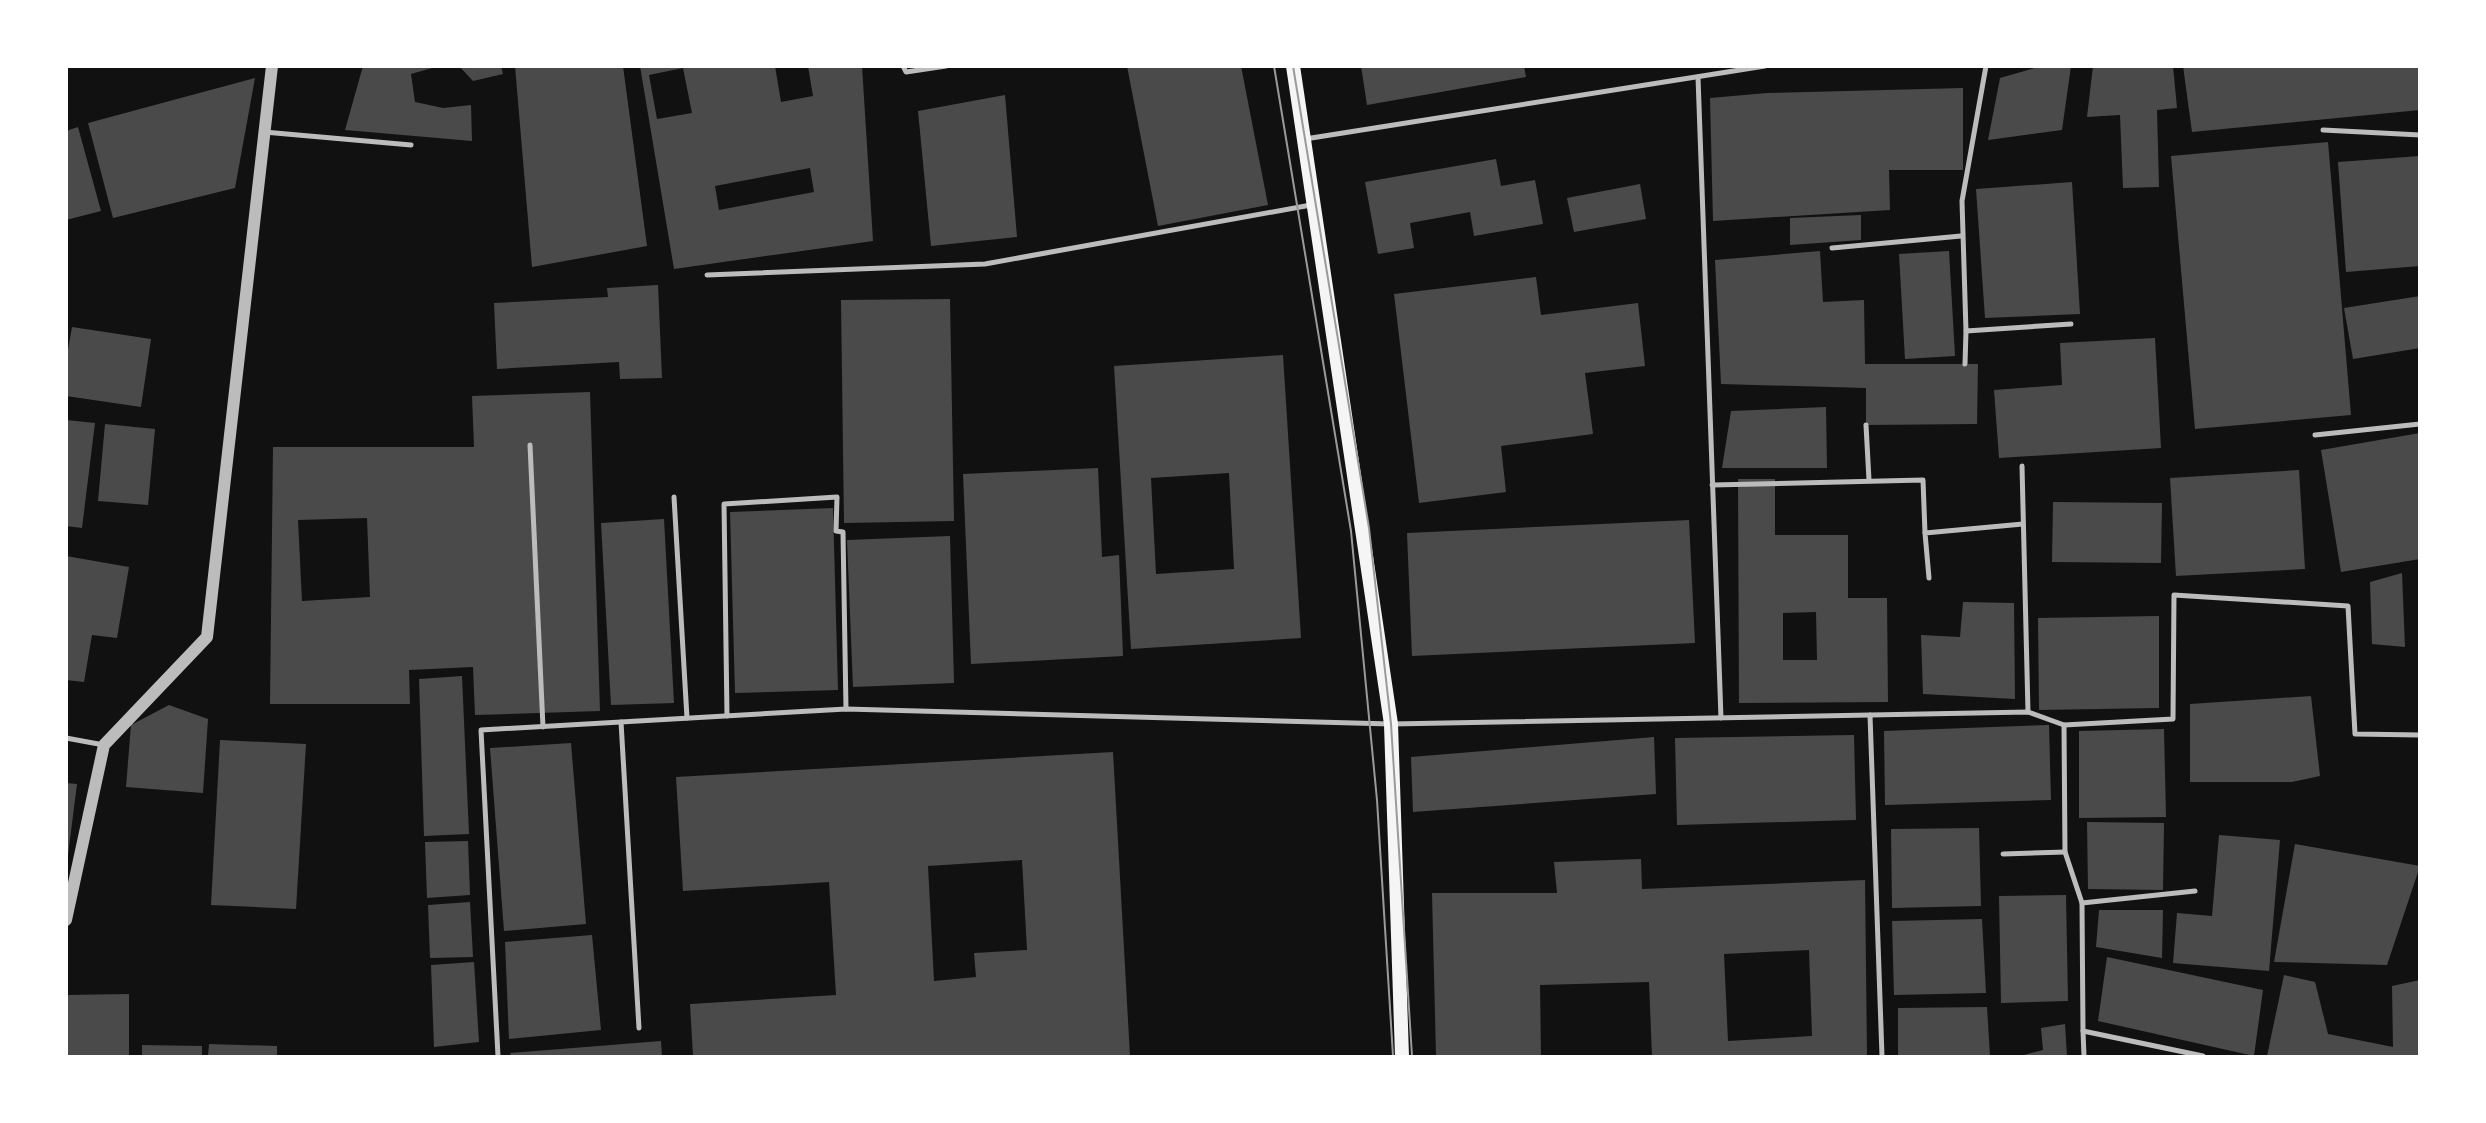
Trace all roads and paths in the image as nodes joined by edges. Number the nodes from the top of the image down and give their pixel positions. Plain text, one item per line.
1 (272, 66) edge
2 (903, 66) edge
3 (946, 66) edge
4 (1293, 66) edge
5 (1765, 66) edge
6 (1986, 66) edge
7 (1698, 77) junction
8 (2323, 131) dead end
9 (264, 132) junction
10 (2420, 135) edge
11 (1305, 139) junction
12 (411, 145) dead end
13 (1316, 204) junction
14 (1961, 236) junction
15 (1832, 248) dead end
16 (707, 275) dead end
17 (2071, 324) dead end
18 (1966, 331) junction
19 (1965, 364) dead end
20 (2420, 424) edge
21 (1866, 425) dead end
22 (2315, 435) dead end
23 (530, 445) dead end
24 (2022, 466) dead end
25 (1869, 480) junction
26 (1712, 485) junction
27 (674, 497) dead end
28 (2023, 524) junction
29 (1926, 533) junction
30 (1929, 578) dead end
31 (846, 709) junction
32 (2028, 712) junction
33 (1870, 715) junction
34 (727, 716) junction
35 (687, 718) junction
36 (1721, 718) junction
37 (621, 722) junction
38 (1391, 724) junction
39 (2064, 725) junction
40 (543, 727) junction
41 (2420, 734) edge
42 (66, 738) edge
43 (104, 745) junction
44 (2065, 852) junction
45 (2003, 855) dead end
46 (2194, 891) dead end
47 (2082, 903) junction
48 (66, 920) edge
49 (639, 1028) dead end
50 (2083, 1031) junction
51 (498, 1056) edge
52 (1402, 1056) edge
53 (1882, 1056) edge
54 (2084, 1056) edge
55 (2203, 1056) edge

1 - 9 street
2 - 3 lane
4 - 11 main road
5 - 7 lane
6 - 14 lane
7 - 11 lane
7 - 26 lane
8 - 10 lane
9 - 12 lane
9 - 43 street
11 - 13 main road
13 - 16 lane
13 - 38 main road
14 - 15 lane
14 - 18 lane
17 - 18 lane
18 - 19 lane
20 - 22 lane
21 - 25 lane
23 - 40 lane
24 - 28 lane
25 - 26 lane
25 - 29 lane
26 - 36 lane
27 - 35 lane
28 - 29 lane
28 - 32 lane
29 - 30 lane
31 - 34 lane
31 - 34 lane
31 - 38 lane
32 - 33 lane
32 - 39 lane
33 - 36 lane
33 - 53 lane
34 - 35 lane
35 - 37 lane
36 - 38 lane
37 - 40 lane
37 - 49 lane
38 - 52 main road
39 - 41 lane
39 - 44 lane
40 - 51 lane
42 - 43 lane
43 - 48 street
44 - 45 lane
44 - 47 lane
46 - 47 lane
47 - 50 lane
50 - 54 lane
50 - 55 lane

